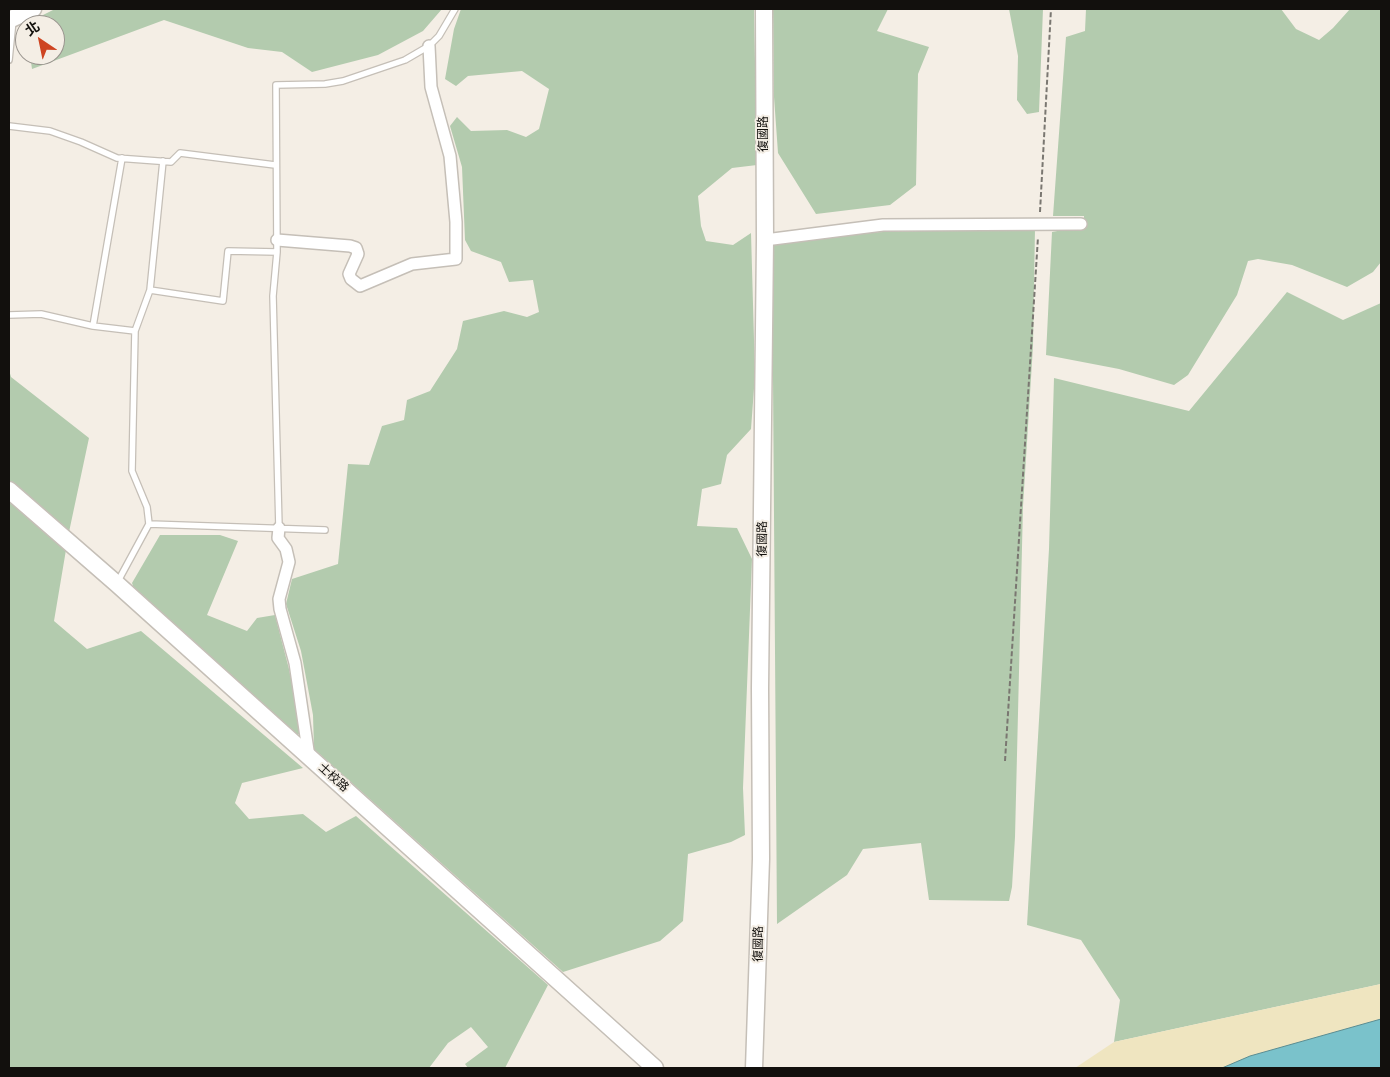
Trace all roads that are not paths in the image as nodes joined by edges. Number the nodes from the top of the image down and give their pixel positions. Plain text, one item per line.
1 (33, 9) edge
2 (455, 9) edge
3 (764, 9) edge
4 (11, 19) edge
5 (429, 46) junction
6 (9, 60) edge
7 (9, 126) edge
8 (122, 158) junction
9 (163, 161) junction
10 (275, 165) junction
11 (1081, 224) dead end
12 (765, 240) junction
13 (277, 246) junction
14 (150, 290) junction
15 (9, 315) edge
16 (93, 326) junction
17 (135, 331) junction
18 (9, 490) edge
19 (149, 524) junction
20 (279, 528) junction
21 (325, 530) dead end
22 (117, 584) junction
23 (309, 756) junction
24 (655, 1068) edge
25 (754, 1068) edge

1 - 4 street
2 - 5 lane
3 - 12 street, 復國路
4 - 6 lane
5 - 10 lane
5 - 13 street
7 - 8 lane
8 - 9 lane
8 - 16 lane
9 - 10 lane
9 - 14 lane
10 - 13 lane
11 - 12 street
12 - 25 street, 復國路
13 - 14 lane
13 - 20 lane
14 - 17 lane
15 - 16 lane
16 - 17 lane
17 - 19 lane
18 - 22 street, 士校路
19 - 20 lane
19 - 22 lane
20 - 21 lane
20 - 23 street
22 - 23 street, 士校路
23 - 24 street, 士校路

